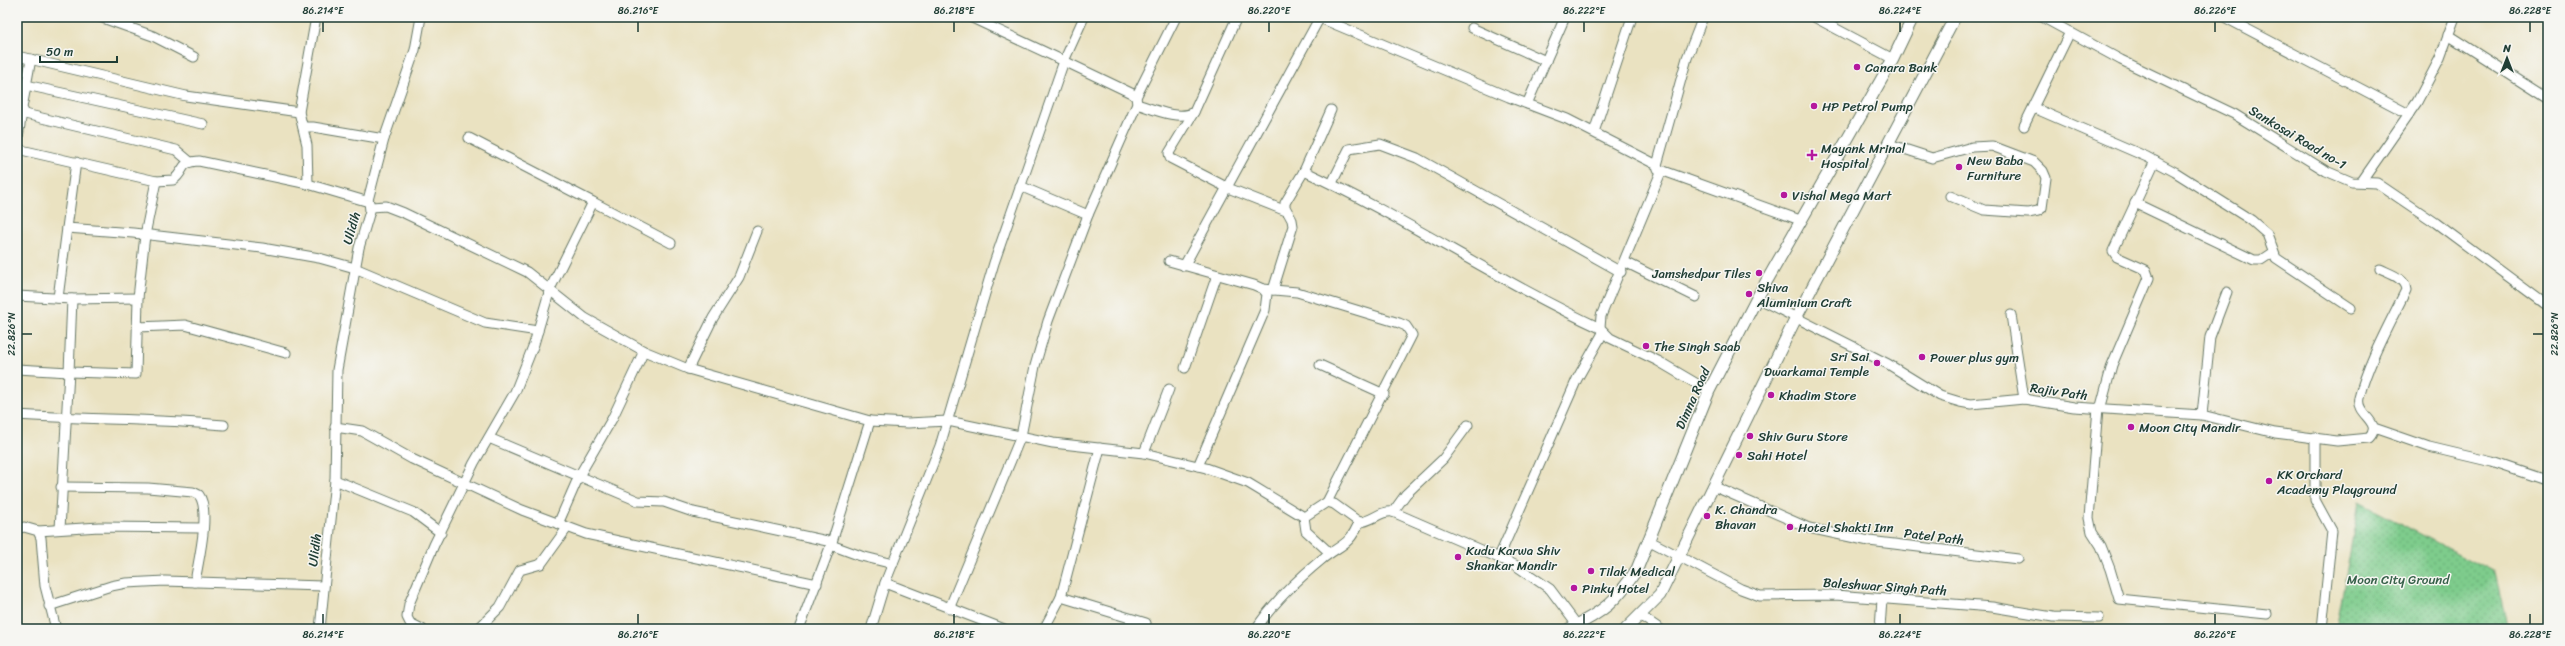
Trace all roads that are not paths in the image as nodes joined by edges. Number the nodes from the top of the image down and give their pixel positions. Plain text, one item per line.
1 (100, 17) edge
2 (316, 17) edge
3 (421, 17) edge
4 (1084, 17) edge
5 (1176, 17) edge
6 (1237, 17) edge
7 (1320, 17) edge
8 (1565, 17) edge
9 (1632, 17) edge
10 (1703, 17) edge
11 (1814, 17) edge
12 (1913, 17) edge
13 (1956, 17) edge
14 (2042, 17) edge
15 (2224, 17) edge
16 (2455, 17) edge
17 (977, 18) edge
18 (2055, 20) edge
19 (1472, 28) dead end
20 (2070, 32) junction
21 (2448, 35) junction
22 (17, 56) edge
23 (194, 57) dead end
24 (1893, 58) junction
25 (31, 59) junction
26 (1064, 61) junction
27 (1546, 61) junction
28 (26, 85) junction
29 (2548, 100) edge
30 (1137, 101) junction
31 (1527, 104) junction
32 (2034, 108) junction
33 (1331, 110) dead end
34 (22, 112) junction
35 (299, 112) junction
36 (1194, 112) junction
37 (2409, 114) junction
38 (203, 124) dead end
39 (2024, 126) dead end
40 (303, 127) junction
41 (1594, 132) junction
42 (469, 138) dead end
43 (384, 139) junction
44 (17, 144) edge
45 (1889, 144) junction
46 (17, 149) edge
47 (189, 161) junction
48 (2155, 161) junction
49 (76, 162) junction
50 (1659, 168) junction
51 (1304, 171) junction
52 (156, 181) junction
53 (2362, 181) junction
54 (1332, 183) junction
55 (308, 184) junction
56 (1020, 186) junction
57 (1226, 187) junction
58 (1950, 196) dead end
59 (594, 202) junction
60 (369, 203) junction
61 (2135, 203) junction
62 (1286, 211) junction
63 (1088, 215) junction
64 (1800, 220) junction
65 (67, 228) junction
66 (757, 231) dead end
67 (145, 235) junction
68 (671, 243) dead end
69 (2273, 252) junction
70 (1169, 262) dead end
71 (1625, 262) junction
72 (1184, 266) junction
73 (355, 268) junction
74 (2380, 270) dead end
75 (1621, 272) junction
76 (1217, 275) junction
77 (550, 289) junction
78 (1263, 289) junction
79 (1273, 290) junction
80 (2227, 292) dead end
81 (17, 296) edge
82 (1696, 296) dead end
83 (58, 298) junction
84 (138, 298) junction
85 (1757, 298) junction
86 (72, 299) junction
87 (2548, 306) edge
88 (2351, 308) dead end
89 (2011, 315) dead end
90 (1796, 318) junction
91 (138, 327) junction
92 (538, 331) junction
93 (1601, 331) junction
94 (644, 351) junction
95 (286, 353) dead end
96 (1320, 365) dead end
97 (1185, 368) dead end
98 (17, 369) edge
99 (688, 369) junction
100 (69, 372) junction
101 (1169, 389) dead end
102 (1709, 391) junction
103 (1384, 394) junction
104 (2024, 399) junction
105 (2100, 404) junction
106 (2203, 414) junction
107 (17, 415) edge
108 (67, 419) junction
109 (870, 420) junction
110 (948, 421) junction
111 (224, 425) dead end
112 (1468, 425) dead end
113 (335, 427) junction
114 (2374, 428) junction
115 (1022, 436) junction
116 (2315, 437) junction
117 (489, 438) junction
118 (1100, 448) junction
119 (1144, 453) junction
120 (1198, 466) junction
121 (579, 476) junction
122 (335, 480) junction
123 (2548, 481) edge
124 (466, 483) junction
125 (61, 486) junction
126 (1713, 486) junction
127 (1327, 502) junction
128 (1392, 512) junction
129 (1304, 517) junction
130 (1359, 522) junction
131 (562, 526) junction
132 (203, 528) junction
133 (17, 529) edge
134 (60, 529) junction
135 (38, 531) junction
136 (441, 533) junction
137 (1648, 540) junction
138 (831, 543) junction
139 (1330, 553) junction
140 (1678, 555) junction
141 (1499, 557) junction
142 (2018, 558) dead end
143 (893, 564) junction
144 (194, 582) junction
145 (885, 583) junction
146 (817, 584) junction
147 (323, 586) junction
148 (1061, 597) junction
149 (1882, 599) junction
150 (49, 606) junction
151 (949, 609) junction
152 (2267, 614) dead end
153 (1641, 616) junction
154 (2099, 618) dead end
155 (1146, 624) dead end
156 (1573, 627) edge
157 (56, 629) edge
158 (320, 629) edge
159 (422, 629) edge
160 (478, 629) edge
161 (799, 629) edge
162 (871, 629) edge
163 (1004, 629) edge
164 (1044, 629) edge
165 (1256, 629) edge
166 (1626, 629) edge
167 (1660, 629) edge
168 (1880, 629) edge
169 (2322, 629) edge

1 - 23 street
2 - 35 street
3 - 43 street
4 - 26 street
5 - 30 street
6 - 36 street
7 - 31 street
7 - 57 street
8 - 27 street
9 - 41 street
10 - 50 street
11 - 24 street
12 - 24 street, Dimna Road
13 - 45 street
14 - 18 street, Sankosai Road no-1
15 - 37 street
16 - 21 street
17 - 26 street
18 - 20 street, Sankosai Road no-1
19 - 27 street
20 - 32 street
20 - 53 street, Sankosai Road no-1
21 - 29 street
21 - 37 street
22 - 25 street
24 - 64 street, Dimna Road
25 - 28 street
25 - 35 street
26 - 30 street
26 - 56 street
27 - 31 street
28 - 34 street
28 - 38 street
30 - 36 street
30 - 63 street
31 - 41 street
32 - 39 street
32 - 48 street
33 - 51 street
34 - 44 street
34 - 47 street
35 - 40 street
36 - 57 street
37 - 53 street
40 - 43 street
40 - 55 street
41 - 50 street
42 - 59 street
43 - 60 street
45 - 58 street
45 - 90 street
46 - 49 street
47 - 52 street
47 - 55 street, Ulidih
48 - 61 street
48 - 69 street
49 - 52 street
49 - 65 street
50 - 64 street
50 - 71 street
51 - 54 street
51 - 62 street
52 - 67 street
53 - 87 street, Sankosai Road no-1
54 - 75 street
54 - 93 street
55 - 60 street, Ulidih
56 - 63 street
56 - 110 street
57 - 62 street
57 - 72 street
59 - 68 street
59 - 77 street
60 - 73 street, Ulidih
60 - 77 street
61 - 69 street
61 - 105 street
62 - 79 street
63 - 115 street
64 - 85 street, Dimna Road
65 - 67 street
65 - 83 street
66 - 99 street
67 - 73 street
67 - 84 street
69 - 88 street
70 - 72 street
71 - 75 street
71 - 82 street
72 - 76 street
73 - 92 street
73 - 113 street, Ulidih
74 - 114 street
75 - 93 street
76 - 78 street
76 - 97 street
77 - 92 street
77 - 94 street
78 - 79 street
78 - 120 street
79 - 103 street
80 - 106 street
81 - 83 street
83 - 86 street
84 - 86 street
84 - 91 street
85 - 90 street, Rajiv Path
85 - 102 street, Dimna Road
86 - 100 street
89 - 104 street
90 - 104 street, Rajiv Path
90 - 126 street
91 - 95 street
91 - 100 street
92 - 117 street
93 - 102 street
93 - 141 street
94 - 99 street
94 - 121 street
96 - 103 street
98 - 100 street
99 - 109 street
100 - 108 street
101 - 119 street
102 - 137 street, Dimna Road
103 - 127 street
104 - 105 street, Rajiv Path
105 - 106 street, Rajiv Path
105 - 152 street
106 - 116 street, Rajiv Path
107 - 108 street
108 - 111 street
108 - 125 street
109 - 110 street
109 - 138 street
110 - 115 street
110 - 143 street
112 - 128 street
113 - 122 street, Ulidih
113 - 124 street
114 - 116 street, Rajiv Path
114 - 123 street
115 - 118 street
115 - 151 street
116 - 169 street
117 - 121 street
117 - 124 street
118 - 119 street
118 - 148 street
119 - 120 street
120 - 129 street
121 - 131 street
121 - 138 street
122 - 136 street
122 - 147 street, Ulidih
124 - 131 street
124 - 136 street
125 - 132 street
125 - 134 street
126 - 140 street
126 - 142 street, Patel Path
127 - 129 street
127 - 130 street
128 - 130 street
128 - 141 street
129 - 139 street
130 - 139 street
131 - 146 street
131 - 160 street
132 - 134 street
132 - 144 street
133 - 135 street
134 - 135 street
135 - 150 street
136 - 159 street
137 - 140 street, Baleshwar Singh Path
137 - 156 street, Dimna Road
138 - 143 street
138 - 146 street
139 - 165 street
140 - 149 street, Baleshwar Singh Path
140 - 153 street
141 - 156 street
143 - 145 street
144 - 147 street
144 - 150 street
145 - 151 street
145 - 162 street
146 - 161 street
147 - 158 street, Ulidih
148 - 155 street
148 - 164 street
149 - 154 street, Baleshwar Singh Path
149 - 168 street
150 - 157 street
151 - 163 street
153 - 166 street
153 - 167 street

